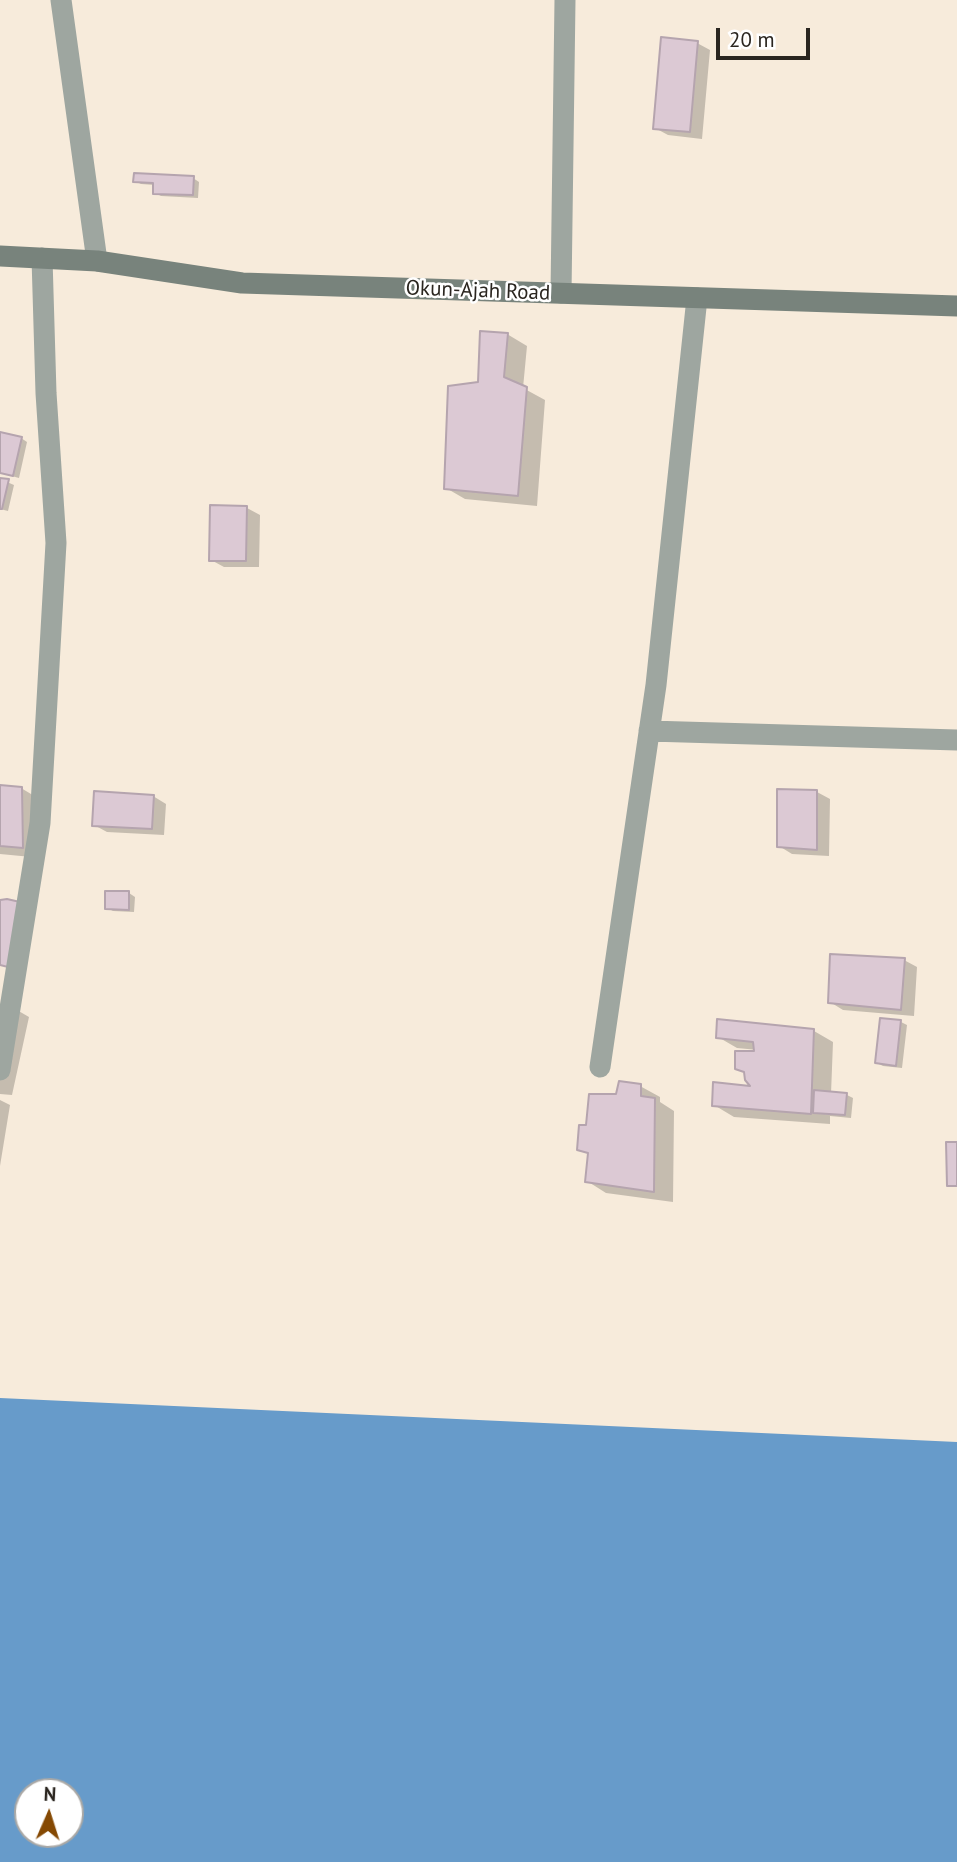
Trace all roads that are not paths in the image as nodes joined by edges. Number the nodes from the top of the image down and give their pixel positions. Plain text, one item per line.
1 (61, 0) edge
2 (565, 0) edge
3 (0, 256) edge
4 (42, 258) junction
5 (97, 261) junction
6 (561, 293) junction
7 (696, 298) junction
8 (957, 306) edge
9 (649, 731) junction
10 (957, 740) edge
11 (600, 1067) dead end
12 (0, 1070) edge

1 - 5 street
2 - 6 street
3 - 4 main road, Okun-Ajah Road
4 - 5 main road, Okun-Ajah Road
4 - 12 street
5 - 6 main road, Okun-Ajah Road
6 - 7 main road, Okun-Ajah Road
7 - 8 main road, Okun-Ajah Road
7 - 9 street
9 - 10 street
9 - 11 street

